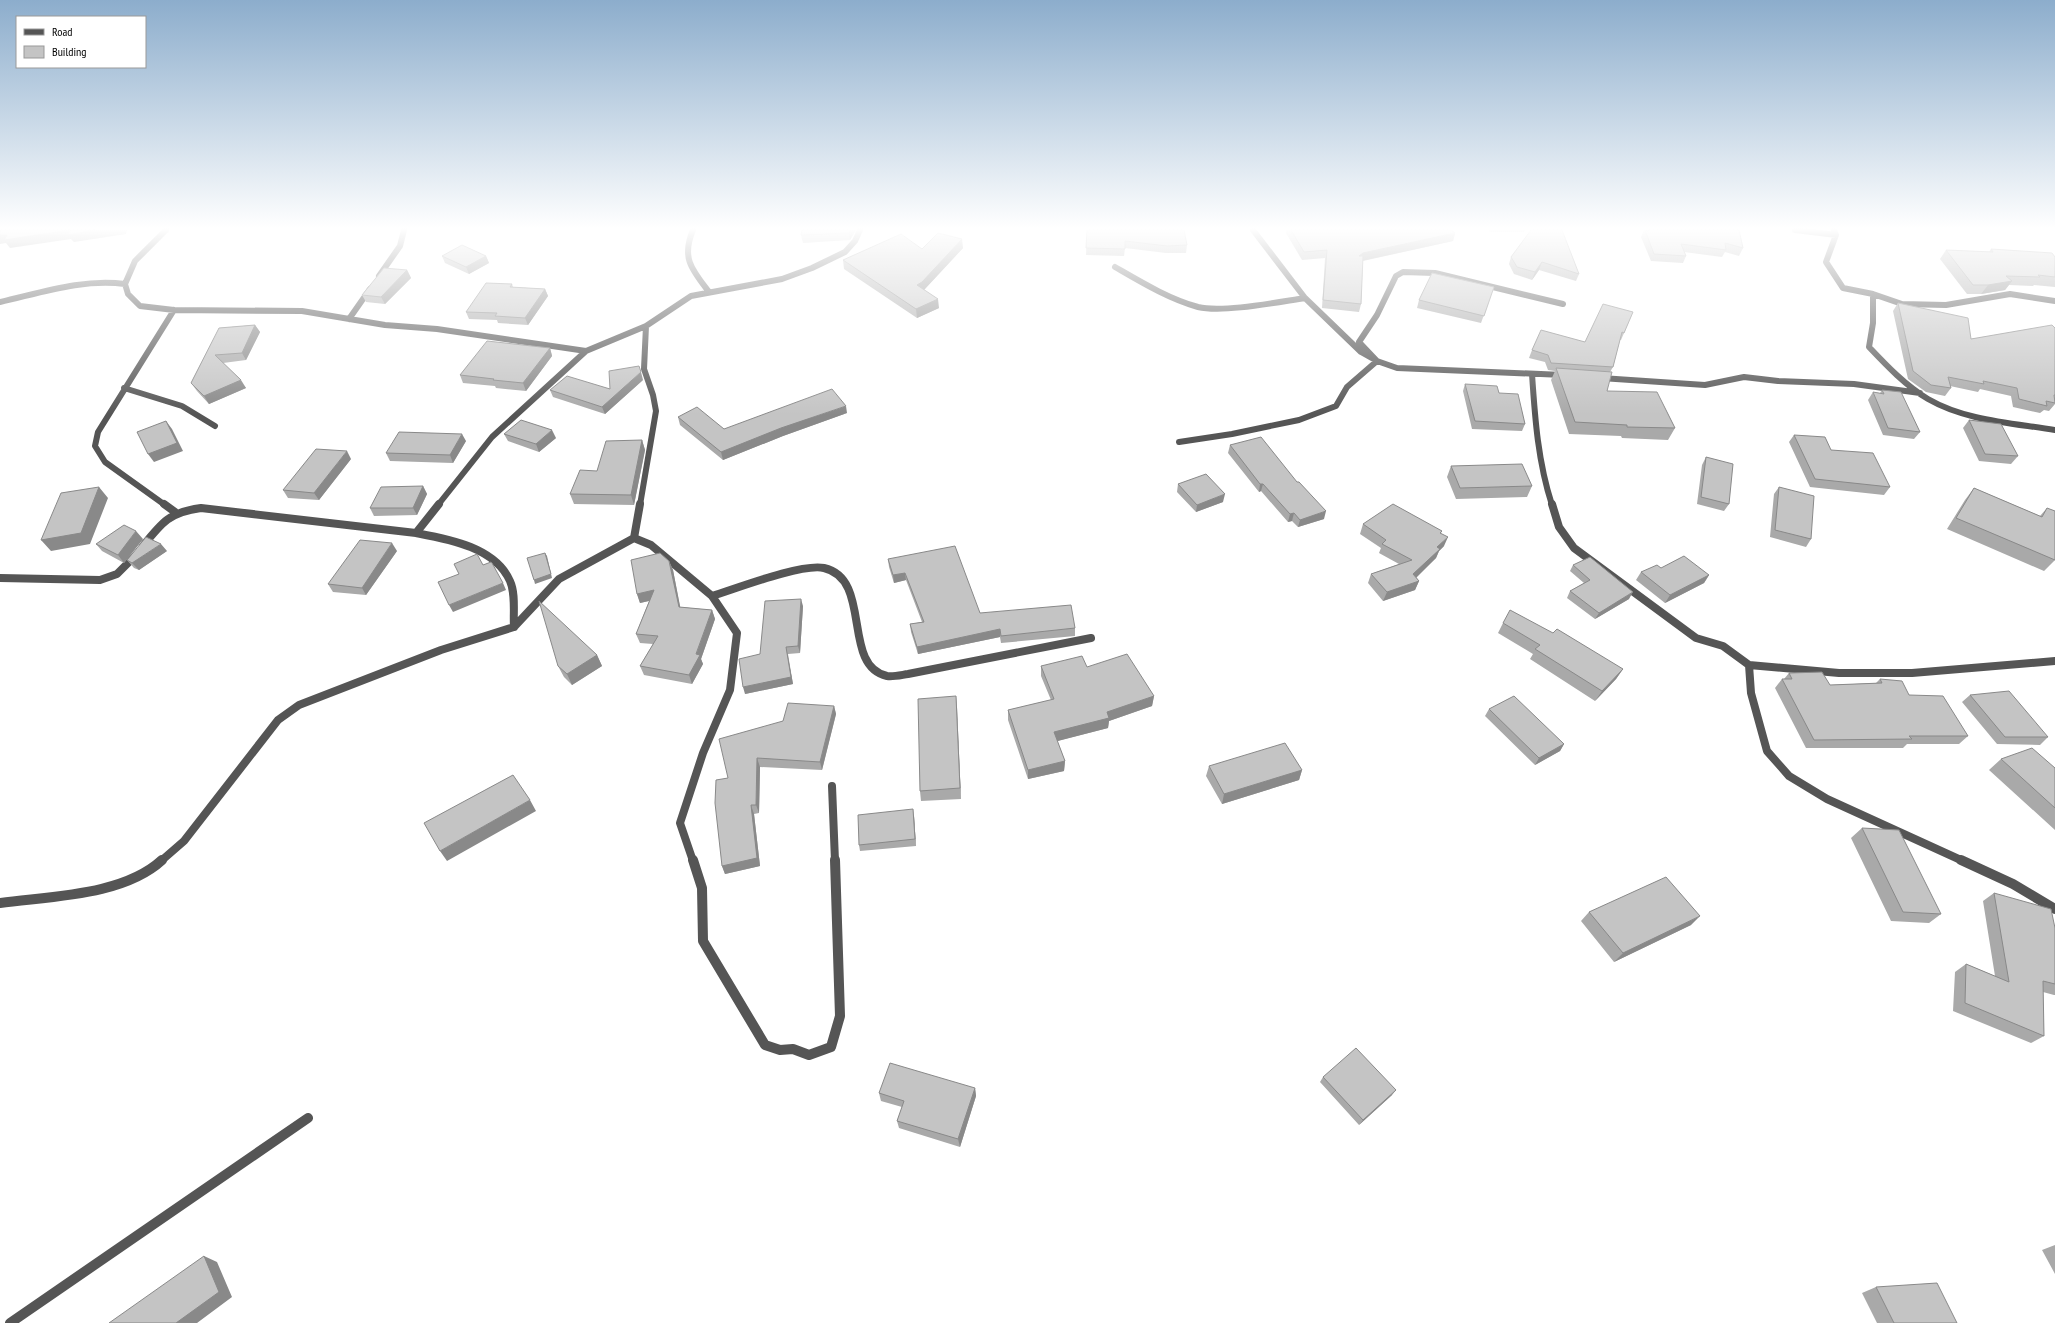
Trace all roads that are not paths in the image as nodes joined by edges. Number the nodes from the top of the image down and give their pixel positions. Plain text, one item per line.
1 (49, 292) edge
2 (127, 292) edge
3 (368, 292) edge
4 (709, 292) edge
5 (1160, 292) edge
6 (1300, 292) edge
7 (1388, 292) edge
8 (1512, 292) edge
9 (1862, 292) edge
10 (1873, 294) junction
11 (1305, 298) junction
12 (2055, 301) edge
13 (0, 302) edge
14 (1563, 304) dead end
15 (174, 310) junction
16 (349, 319) junction
17 (646, 326) junction
18 (586, 351) junction
19 (1377, 362) junction
20 (1532, 374) junction
21 (1570, 376) edge
22 (1592, 377) edge
23 (124, 388) junction
24 (1920, 393) junction
25 (215, 426) dead end
26 (2055, 430) edge
27 (1179, 442) dead end
28 (175, 512) junction
29 (416, 533) junction
30 (634, 538) junction
31 (0, 578) edge
32 (712, 596) junction
33 (514, 627) junction
34 (1091, 638) dead end
35 (2055, 661) edge
36 (1749, 665) junction
37 (832, 786) dead end
38 (0, 903) edge
39 (2055, 909) edge
40 (308, 1118) dead end
41 (10, 1323) edge

1 - 13 street
2 - 15 street
3 - 16 street
4 - 17 street
5 - 11 street
6 - 11 street
7 - 19 street
8 - 14 street
9 - 10 street
10 - 12 street
10 - 24 street
11 - 19 street
15 - 16 street
15 - 23 street
16 - 18 street
17 - 18 street
17 - 30 street
18 - 29 street
19 - 20 street
19 - 27 street
20 - 21 street
20 - 36 street
22 - 24 street
23 - 25 street
23 - 28 street
24 - 26 street
28 - 29 street
28 - 31 street
29 - 33 street
30 - 32 street
30 - 33 street
32 - 34 street
32 - 37 street
33 - 38 street
35 - 36 street
36 - 39 street
40 - 41 street

